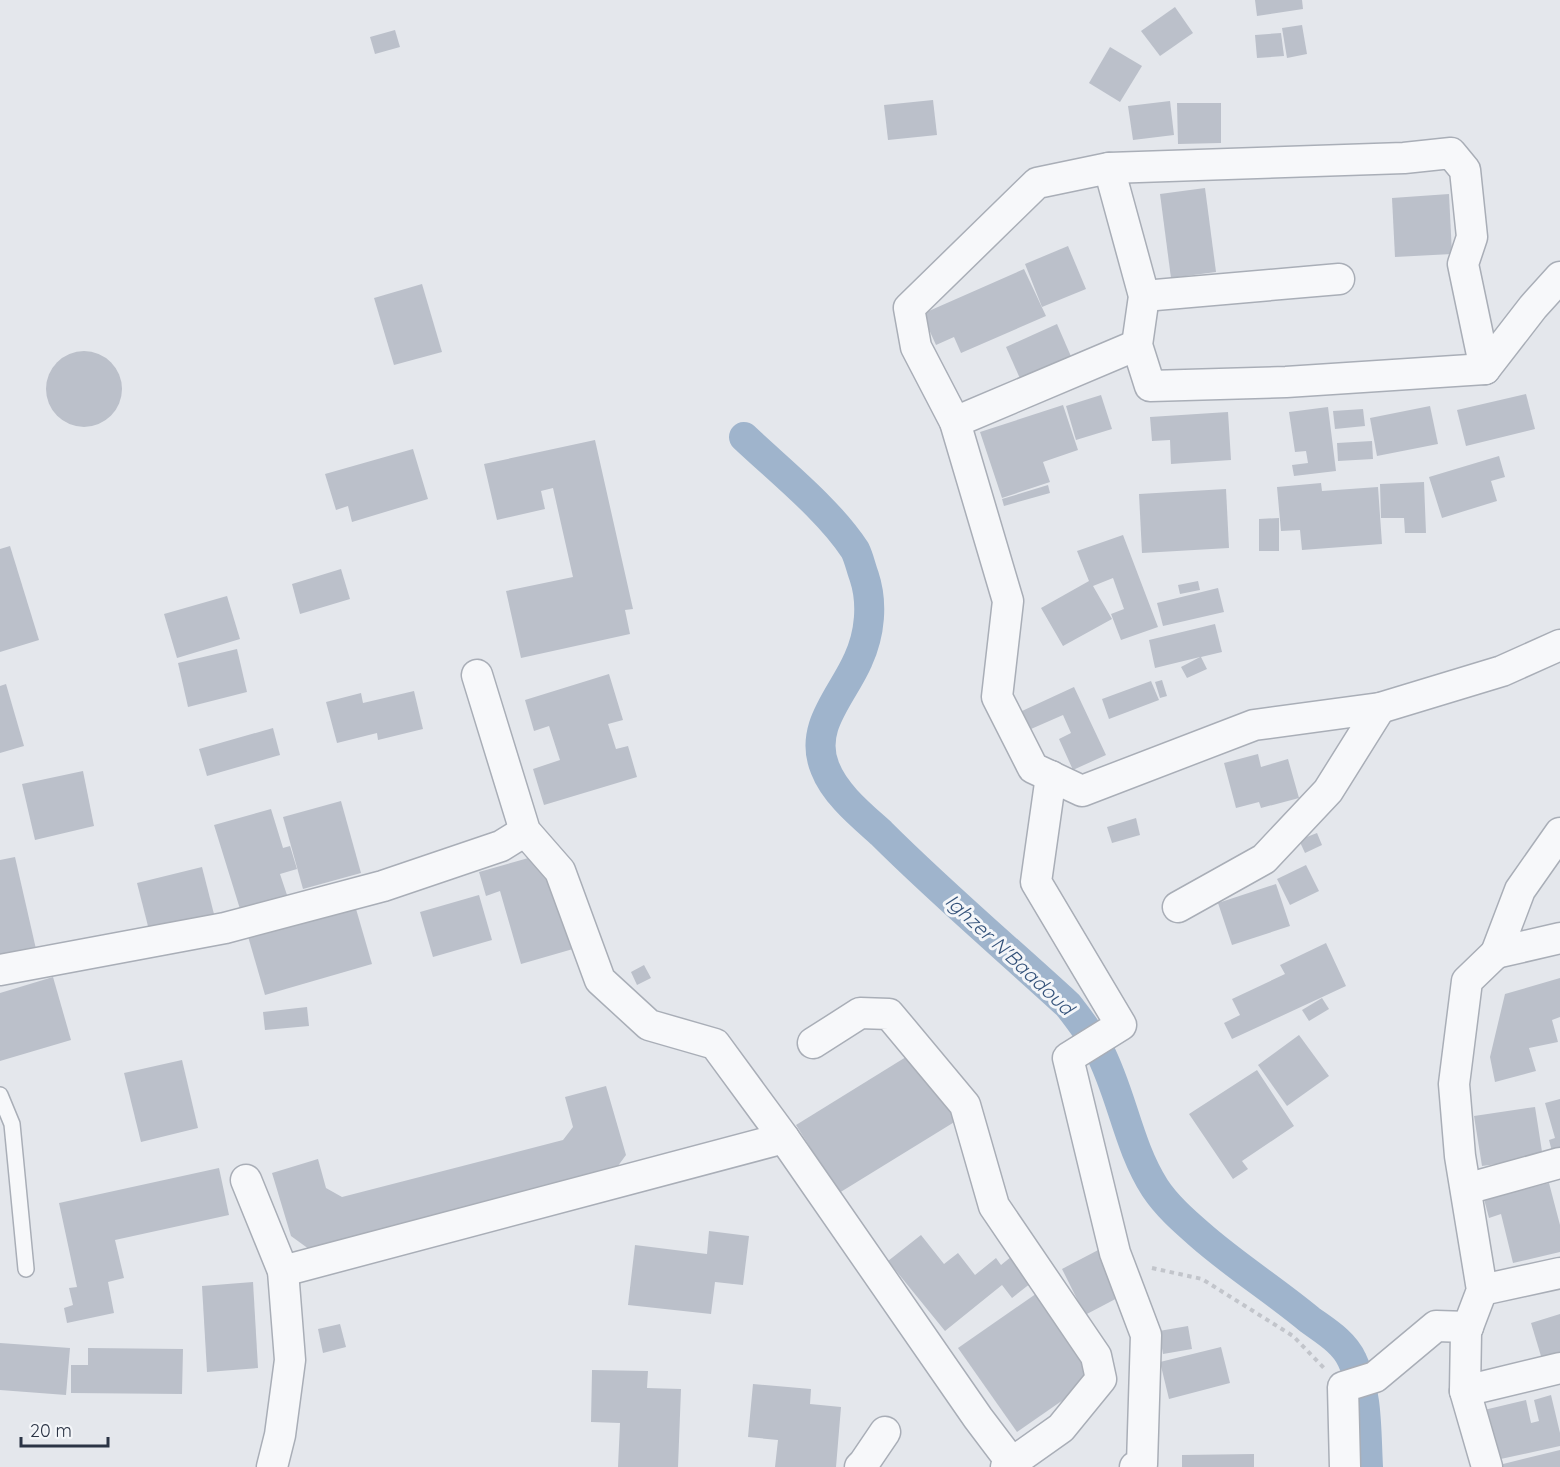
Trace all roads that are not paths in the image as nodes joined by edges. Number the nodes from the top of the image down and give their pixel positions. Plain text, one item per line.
1 (1109, 168) junction
2 (1560, 277) edge
3 (1339, 279) dead end
4 (1144, 296) junction
5 (1137, 345) junction
6 (1485, 369) junction
7 (956, 422) junction
8 (1560, 645) edge
9 (477, 675) dead end
10 (1380, 708) junction
11 (1051, 776) junction
12 (525, 831) junction
13 (1560, 833) edge
14 (1178, 907) dead end
15 (1560, 938) edge
16 (1496, 953) junction
17 (0, 970) edge
18 (813, 1043) dead end
19 (0, 1095) edge
20 (784, 1138) junction
21 (1560, 1163) edge
22 (246, 1180) dead end
23 (1466, 1189) junction
24 (26, 1269) dead end
25 (283, 1271) junction
26 (1560, 1273) edge
27 (1482, 1290) junction
28 (1468, 1327) junction
29 (1560, 1368) edge
30 (1465, 1391) junction
31 (885, 1432) dead end
32 (1009, 1465) edge
33 (272, 1467) edge
34 (860, 1467) edge
35 (1135, 1467) edge
36 (1345, 1467) edge
37 (1487, 1467) edge

1 - 4 street
1 - 6 street
1 - 7 street
2 - 6 street
3 - 4 street
4 - 5 street
5 - 6 street
5 - 7 street
7 - 11 street
8 - 10 street
9 - 12 street
10 - 11 street
10 - 14 street
11 - 35 street
12 - 17 street
12 - 20 street
13 - 16 street
15 - 16 street
16 - 23 street
18 - 32 street
19 - 24 lane
20 - 25 street
20 - 32 street
21 - 23 street
22 - 25 street
23 - 27 street
25 - 33 street
26 - 27 street
27 - 28 street
28 - 30 street
28 - 36 street
29 - 30 street
30 - 37 street
31 - 34 street

